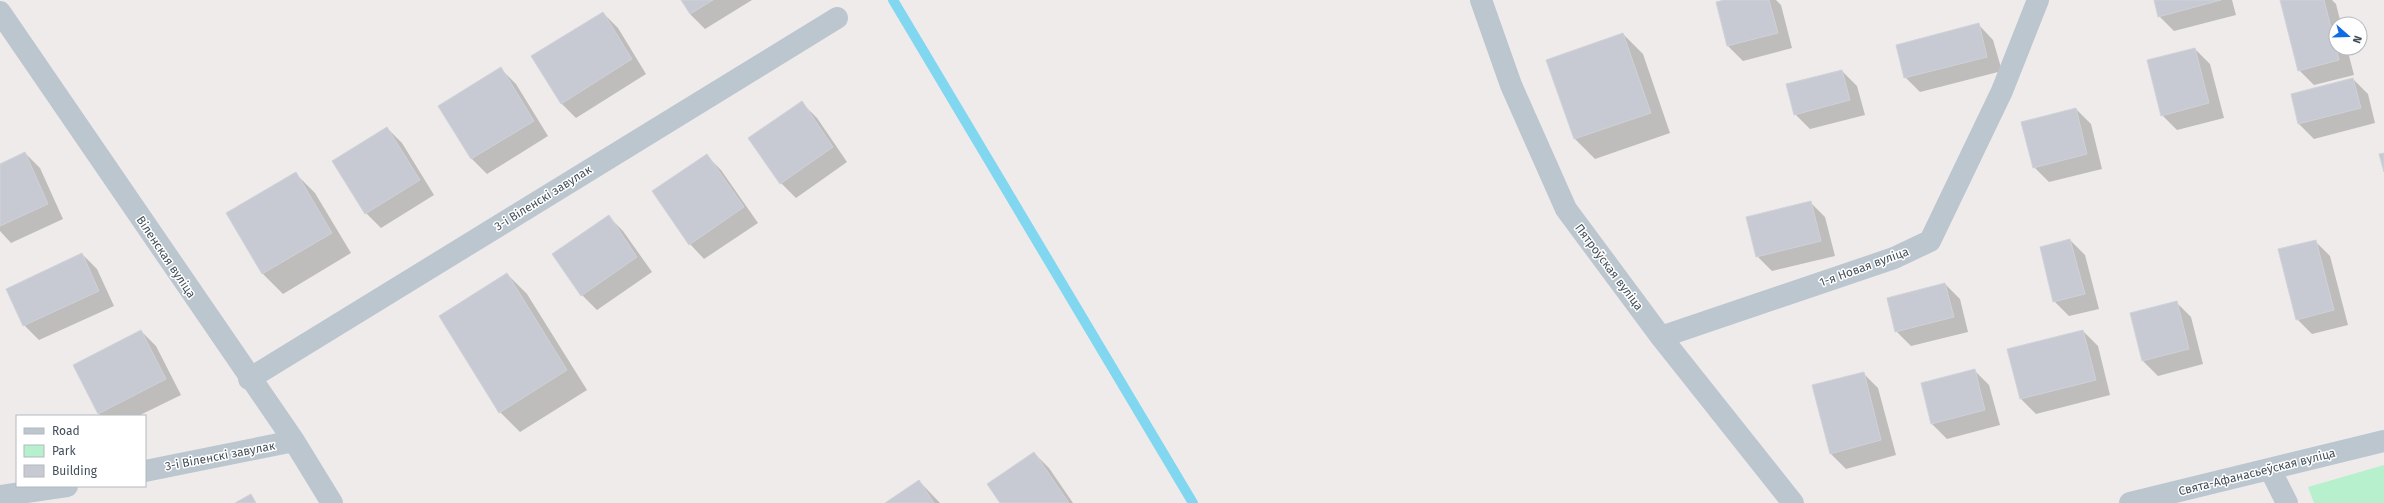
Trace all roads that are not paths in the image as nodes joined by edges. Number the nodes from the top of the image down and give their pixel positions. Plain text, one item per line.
1 (1481, 0) edge
2 (2038, 0) edge
3 (1, 18) edge
4 (837, 18) dead end
5 (1661, 337) junction
6 (249, 379) junction
7 (294, 441) junction
8 (2384, 441) edge
9 (2270, 469) junction
10 (146, 471) edge
11 (60, 487) edge
12 (0, 496) edge
13 (332, 503) edge
14 (1793, 503) edge
15 (2130, 503) edge
16 (2287, 503) edge

1 - 5 street, Пятроўская вуліца
2 - 5 street, 1-я Новая вуліца
3 - 6 street, Віленская вуліца
4 - 6 street, 3-і Віленскі завулак
5 - 14 street, Пятроўская вуліца
6 - 7 street, Віленская вуліца
7 - 10 street, 3-і Віленскі завулак
7 - 13 street, Віленская вуліца
8 - 9 street, Свята-Афанасьеўская вуліца
9 - 15 street, Свята-Афанасьеўская вуліца
9 - 16 street
11 - 12 street

